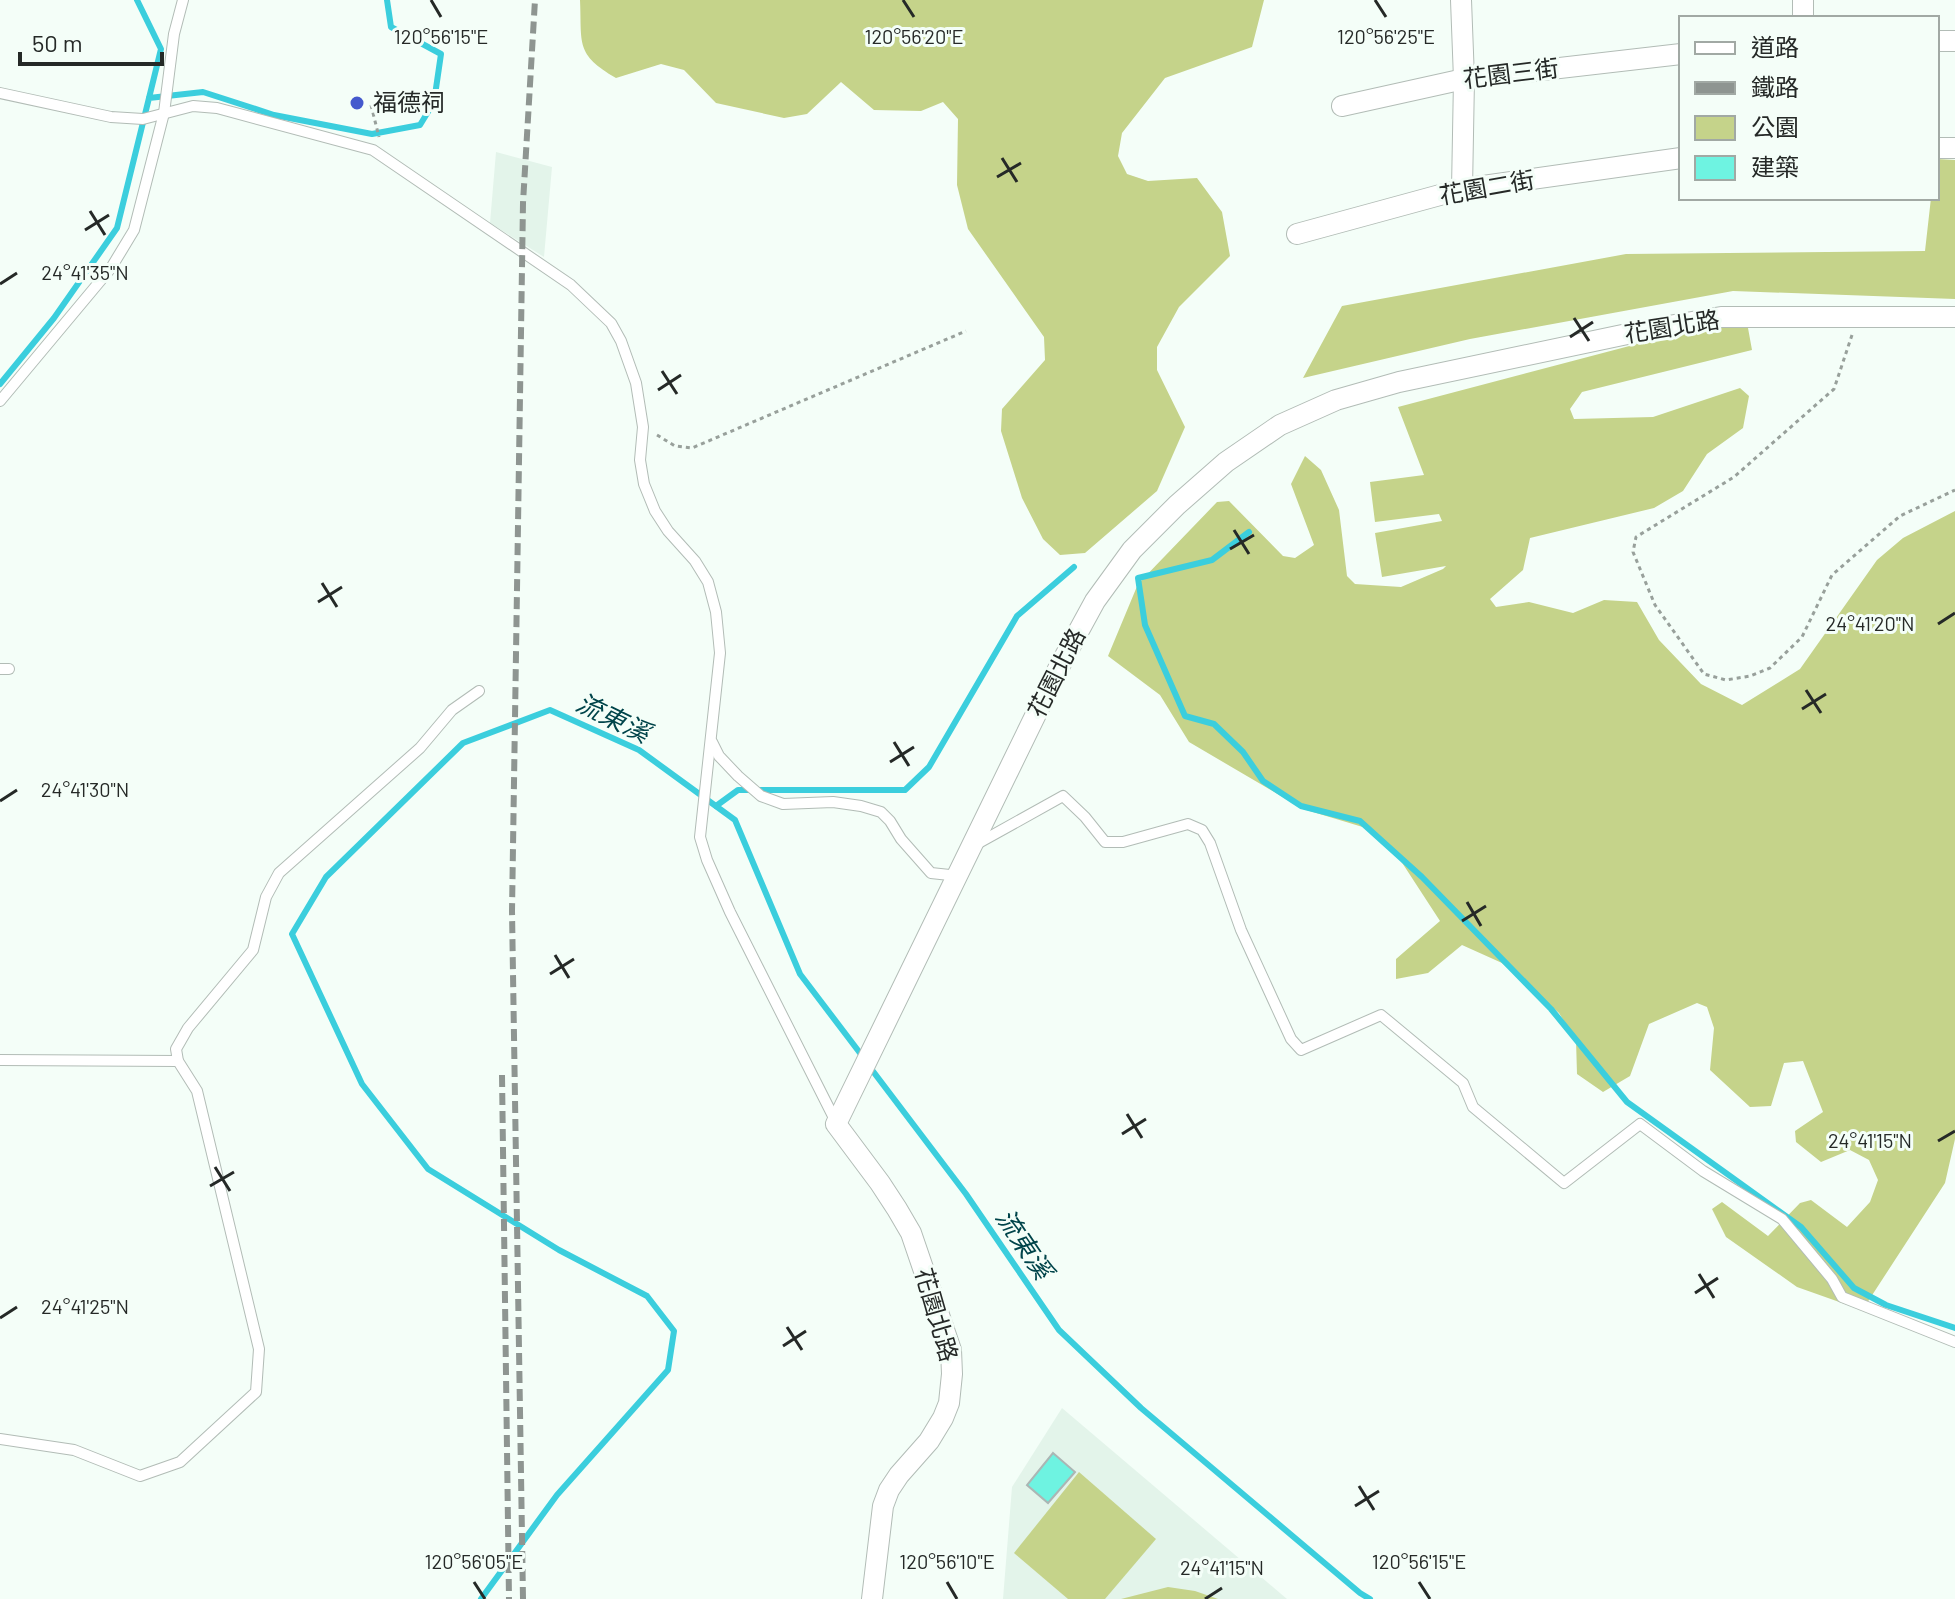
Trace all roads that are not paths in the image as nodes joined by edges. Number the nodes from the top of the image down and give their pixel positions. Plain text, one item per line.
1 (183, 0) edge
2 (1461, 0) edge
3 (1679, 54) edge
4 (1464, 79) junction
5 (0, 93) edge
6 (1342, 106) dead end
7 (162, 112) junction
8 (1679, 158) edge
9 (1462, 189) junction
10 (1297, 234) dead end
11 (1955, 317) edge
12 (0, 401) edge
13 (479, 691) dead end
14 (711, 744) junction
15 (973, 846) junction
16 (959, 876) junction
17 (0, 1060) edge
18 (178, 1061) junction
19 (837, 1124) junction
20 (1955, 1342) edge
21 (0, 1439) edge
22 (872, 1599) edge

1 - 7 lane
2 - 4 street
3 - 4 street, 花園三街
4 - 6 street, 花園三街
4 - 9 street
5 - 7 lane
7 - 12 lane
7 - 14 lane
8 - 9 street, 花園二街
9 - 10 street, 花園二街
11 - 15 street, 花園北路
13 - 18 lane
14 - 16 lane
14 - 19 lane
15 - 16 street, 花園北路
15 - 20 lane
16 - 19 street, 花園北路
17 - 18 lane
18 - 21 lane
19 - 22 street, 花園北路

